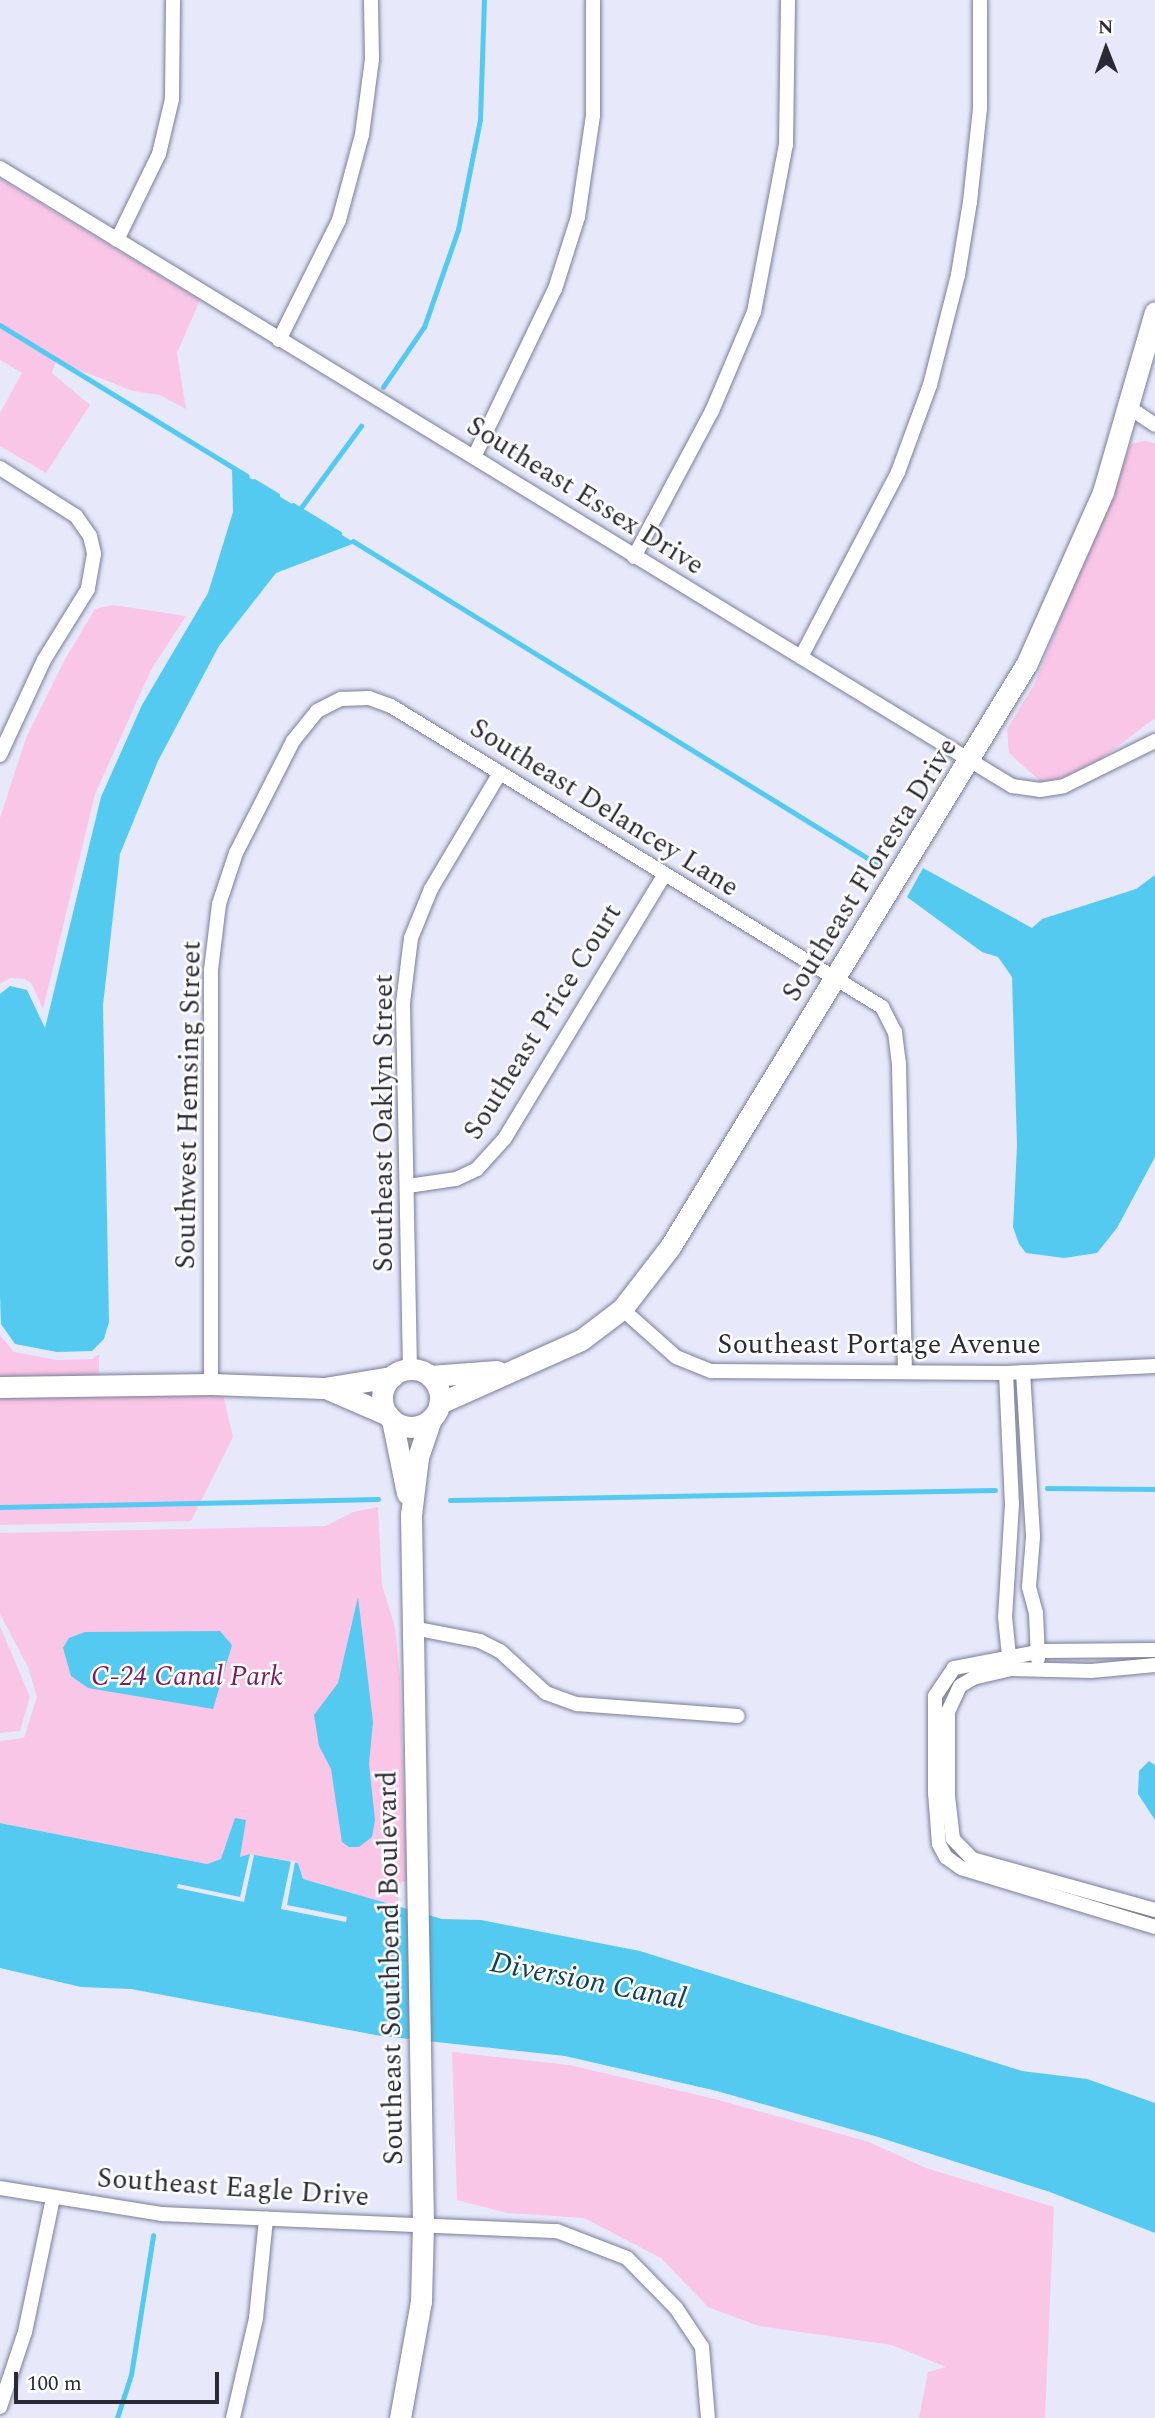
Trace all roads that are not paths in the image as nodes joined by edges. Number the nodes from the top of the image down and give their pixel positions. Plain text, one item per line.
1 (173, 0) edge
2 (371, 0) edge
3 (593, 0) edge
4 (788, 0) edge
5 (980, 0) edge
6 (0, 168) edge
7 (117, 240) junction
8 (1155, 312) edge
9 (279, 340) junction
10 (1130, 408) junction
11 (1155, 425) edge
12 (474, 457) junction
13 (0, 468) edge
14 (634, 556) junction
15 (801, 657) junction
16 (341, 699) joint
17 (1155, 741) edge
18 (0, 755) edge
19 (970, 760) junction
20 (500, 773) junction
21 (664, 875) junction
22 (837, 978) junction
23 (408, 1186) junction
24 (622, 1309) junction
25 (1155, 1366) edge
26 (509, 1370) junction
27 (905, 1371) junction
28 (1023, 1372) junction
29 (401, 1373) junction
30 (1006, 1373) junction
31 (430, 1376) junction
32 (211, 1384) junction
33 (0, 1387) edge
34 (324, 1388) junction
35 (435, 1411) junction
36 (390, 1418) junction
37 (1009, 1440) junction
38 (1028, 1440) junction
39 (411, 1516) junction
40 (413, 1628) junction
41 (1155, 1650) edge
42 (1039, 1652) junction
43 (1010, 1663) junction
44 (1155, 1665) edge
45 (1037, 1667) junction
46 (738, 1716) dead end
47 (965, 1862) junction
48 (1125, 1901) junction
49 (1155, 1910) edge
50 (1119, 1917) junction
51 (1155, 1927) edge
52 (0, 2188) edge
53 (53, 2198) junction
54 (266, 2219) junction
55 (423, 2224) junction
56 (0, 2407) edge
57 (233, 2418) edge
58 (400, 2418) edge
59 (708, 2418) edge

1 - 7 street
2 - 9 street
3 - 12 street
4 - 14 street
5 - 15 street
6 - 7 street, Southeast Essex Drive
7 - 9 street, Southeast Essex Drive
8 - 10 street, Southeast Floresta Drive
9 - 12 street, Southeast Essex Drive
10 - 11 street
10 - 19 street, Southeast Floresta Drive
12 - 14 street, Southeast Essex Drive
13 - 18 street
14 - 15 street, Southeast Essex Drive
15 - 19 street, Southeast Essex Drive
16 - 20 street, Southeast Delancey Lane
16 - 32 street, Southwest Hemsing Street
17 - 19 street, Southeast Essex Drive
19 - 22 street, Southeast Floresta Drive
20 - 21 street, Southeast Delancey Lane
20 - 23 street, Southeast Oaklyn Street
21 - 22 street, Southeast Delancey Lane
21 - 23 street, Southeast Price Court
22 - 24 street, Southeast Floresta Drive
22 - 27 street, Southeast Delancey Lane
23 - 29 street, Southeast Oaklyn Street
24 - 26 street, Southeast Floresta Drive
24 - 27 street, Southeast Portage Avenue
25 - 28 street, Southeast Portage Avenue
26 - 31 street, Southeast Floresta Drive
26 - 35 street, Southeast Floresta Drive
27 - 30 street, Southeast Portage Avenue
28 - 30 street, Southeast Portage Avenue
28 - 38 street
29 - 31 street
29 - 34 street
29 - 36 street
30 - 37 street
31 - 35 street
32 - 33 street
32 - 34 street
34 - 36 street
35 - 36 street
35 - 39 street, Southeast Southbend Boulevard
36 - 39 street, Southeast Southbend Boulevard
37 - 38 street
37 - 43 street
38 - 42 street
39 - 40 street, Southeast Southbend Boulevard
40 - 46 street
40 - 55 street, Southeast Southbend Boulevard
41 - 42 street
42 - 43 street
42 - 45 street
43 - 45 street
43 - 47 street
44 - 45 street
47 - 48 street
47 - 50 street
48 - 49 street
48 - 50 street
50 - 51 street
52 - 53 street, Southeast Eagle Drive
53 - 54 street, Southeast Eagle Drive
53 - 56 street
54 - 55 street, Southeast Eagle Drive
54 - 57 street
55 - 58 street, Southeast Southbend Boulevard
55 - 59 street, Southeast Eagle Drive

